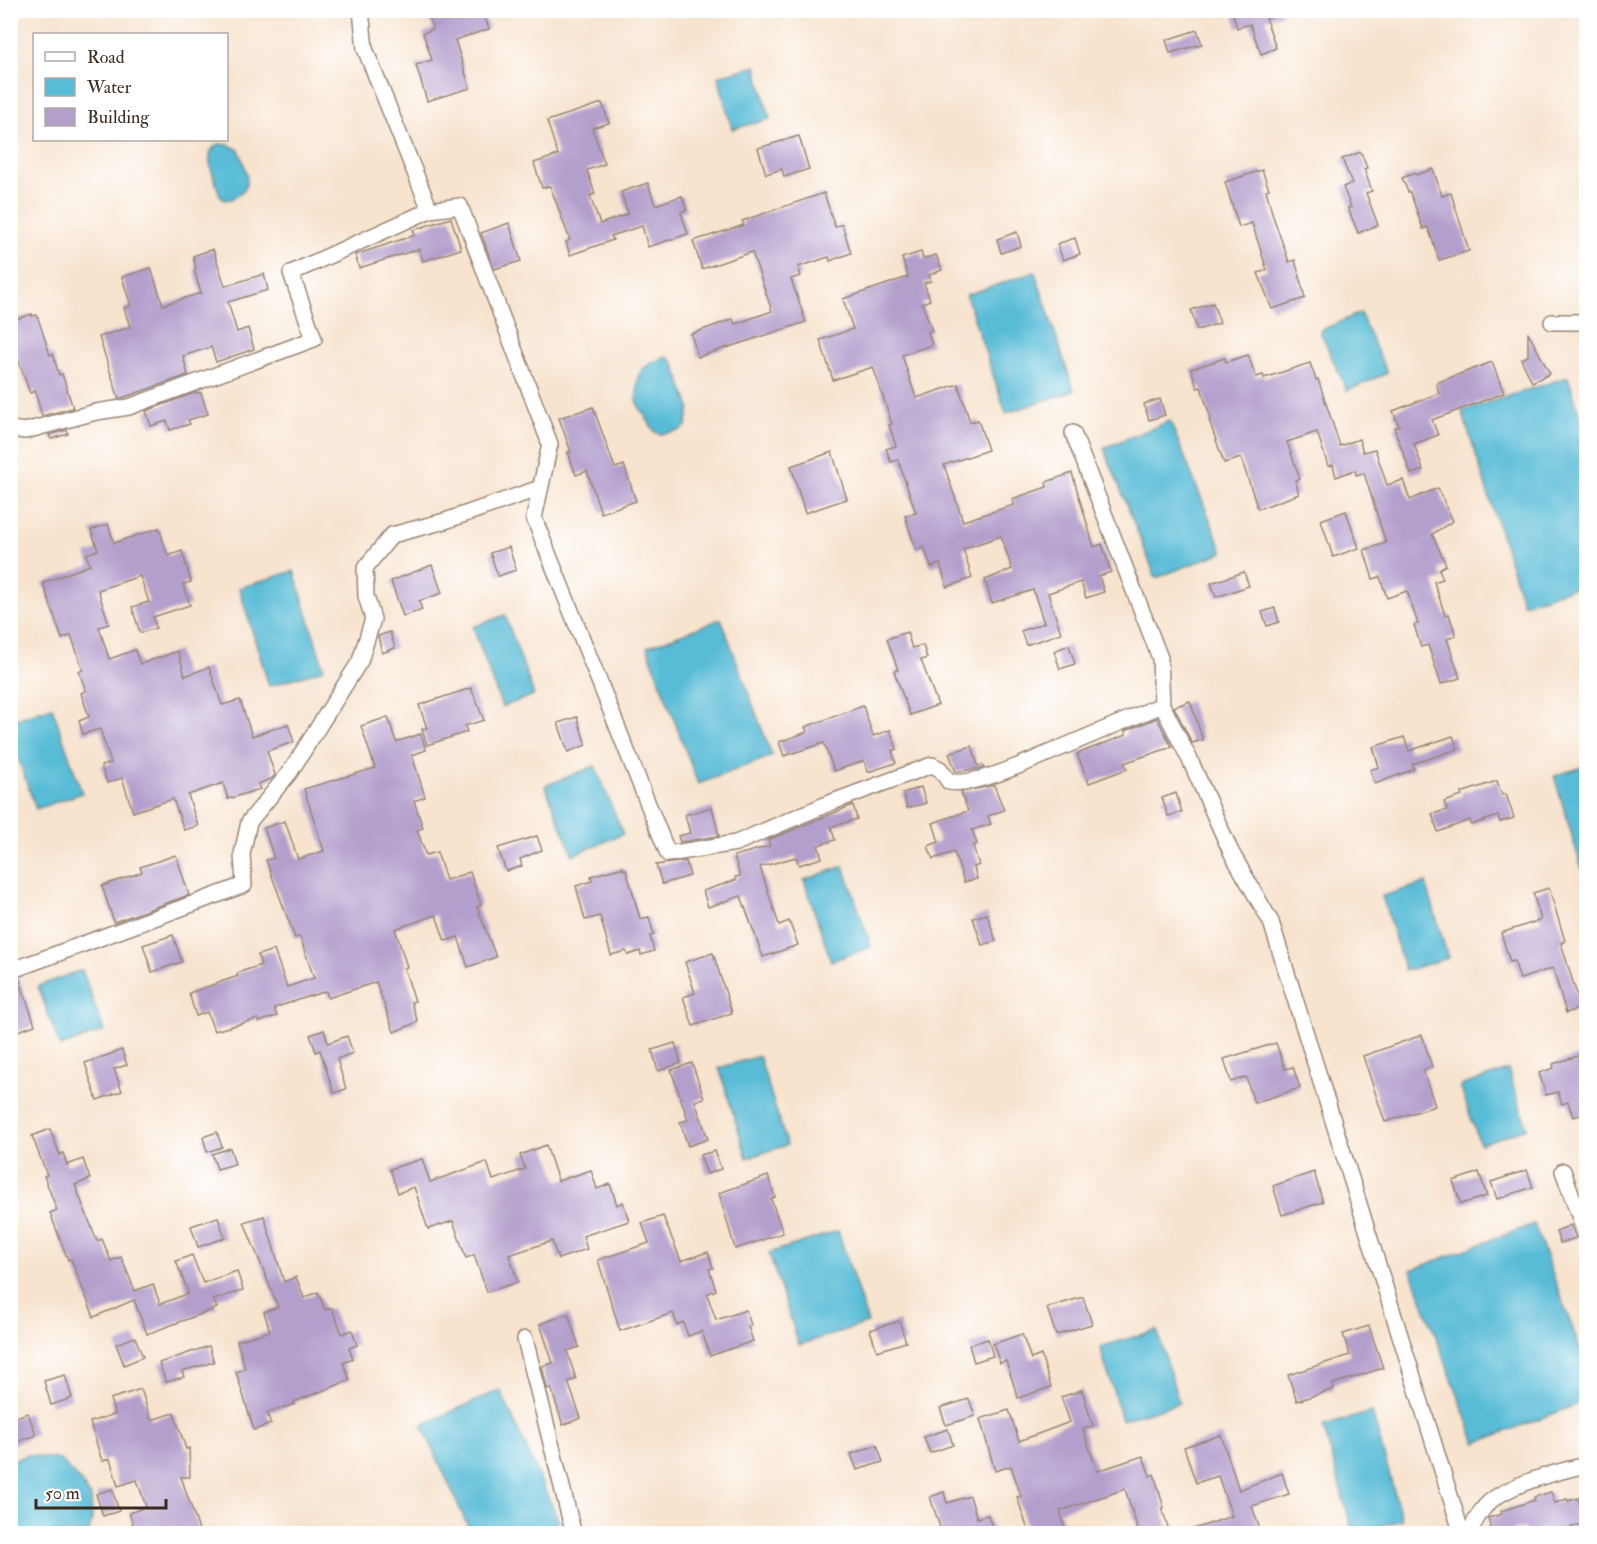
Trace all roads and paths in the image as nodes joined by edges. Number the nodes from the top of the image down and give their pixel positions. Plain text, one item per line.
1 (361, 10) edge
2 (430, 210) junction
3 (1552, 322) dead end
4 (1587, 322) edge
5 (10, 429) edge
6 (1073, 433) dead end
7 (540, 488) junction
8 (1162, 705) junction
9 (10, 971) edge
10 (1563, 1171) dead end
11 (1587, 1234) edge
12 (525, 1339) dead end
13 (1587, 1465) edge
14 (568, 1533) edge
15 (1462, 1533) edge
16 (1469, 1533) edge

1 - 2 street
2 - 5 street
2 - 7 street
3 - 4 street
6 - 8 street
7 - 8 street
7 - 9 street
8 - 15 street
10 - 11 street
12 - 14 street
13 - 16 street

